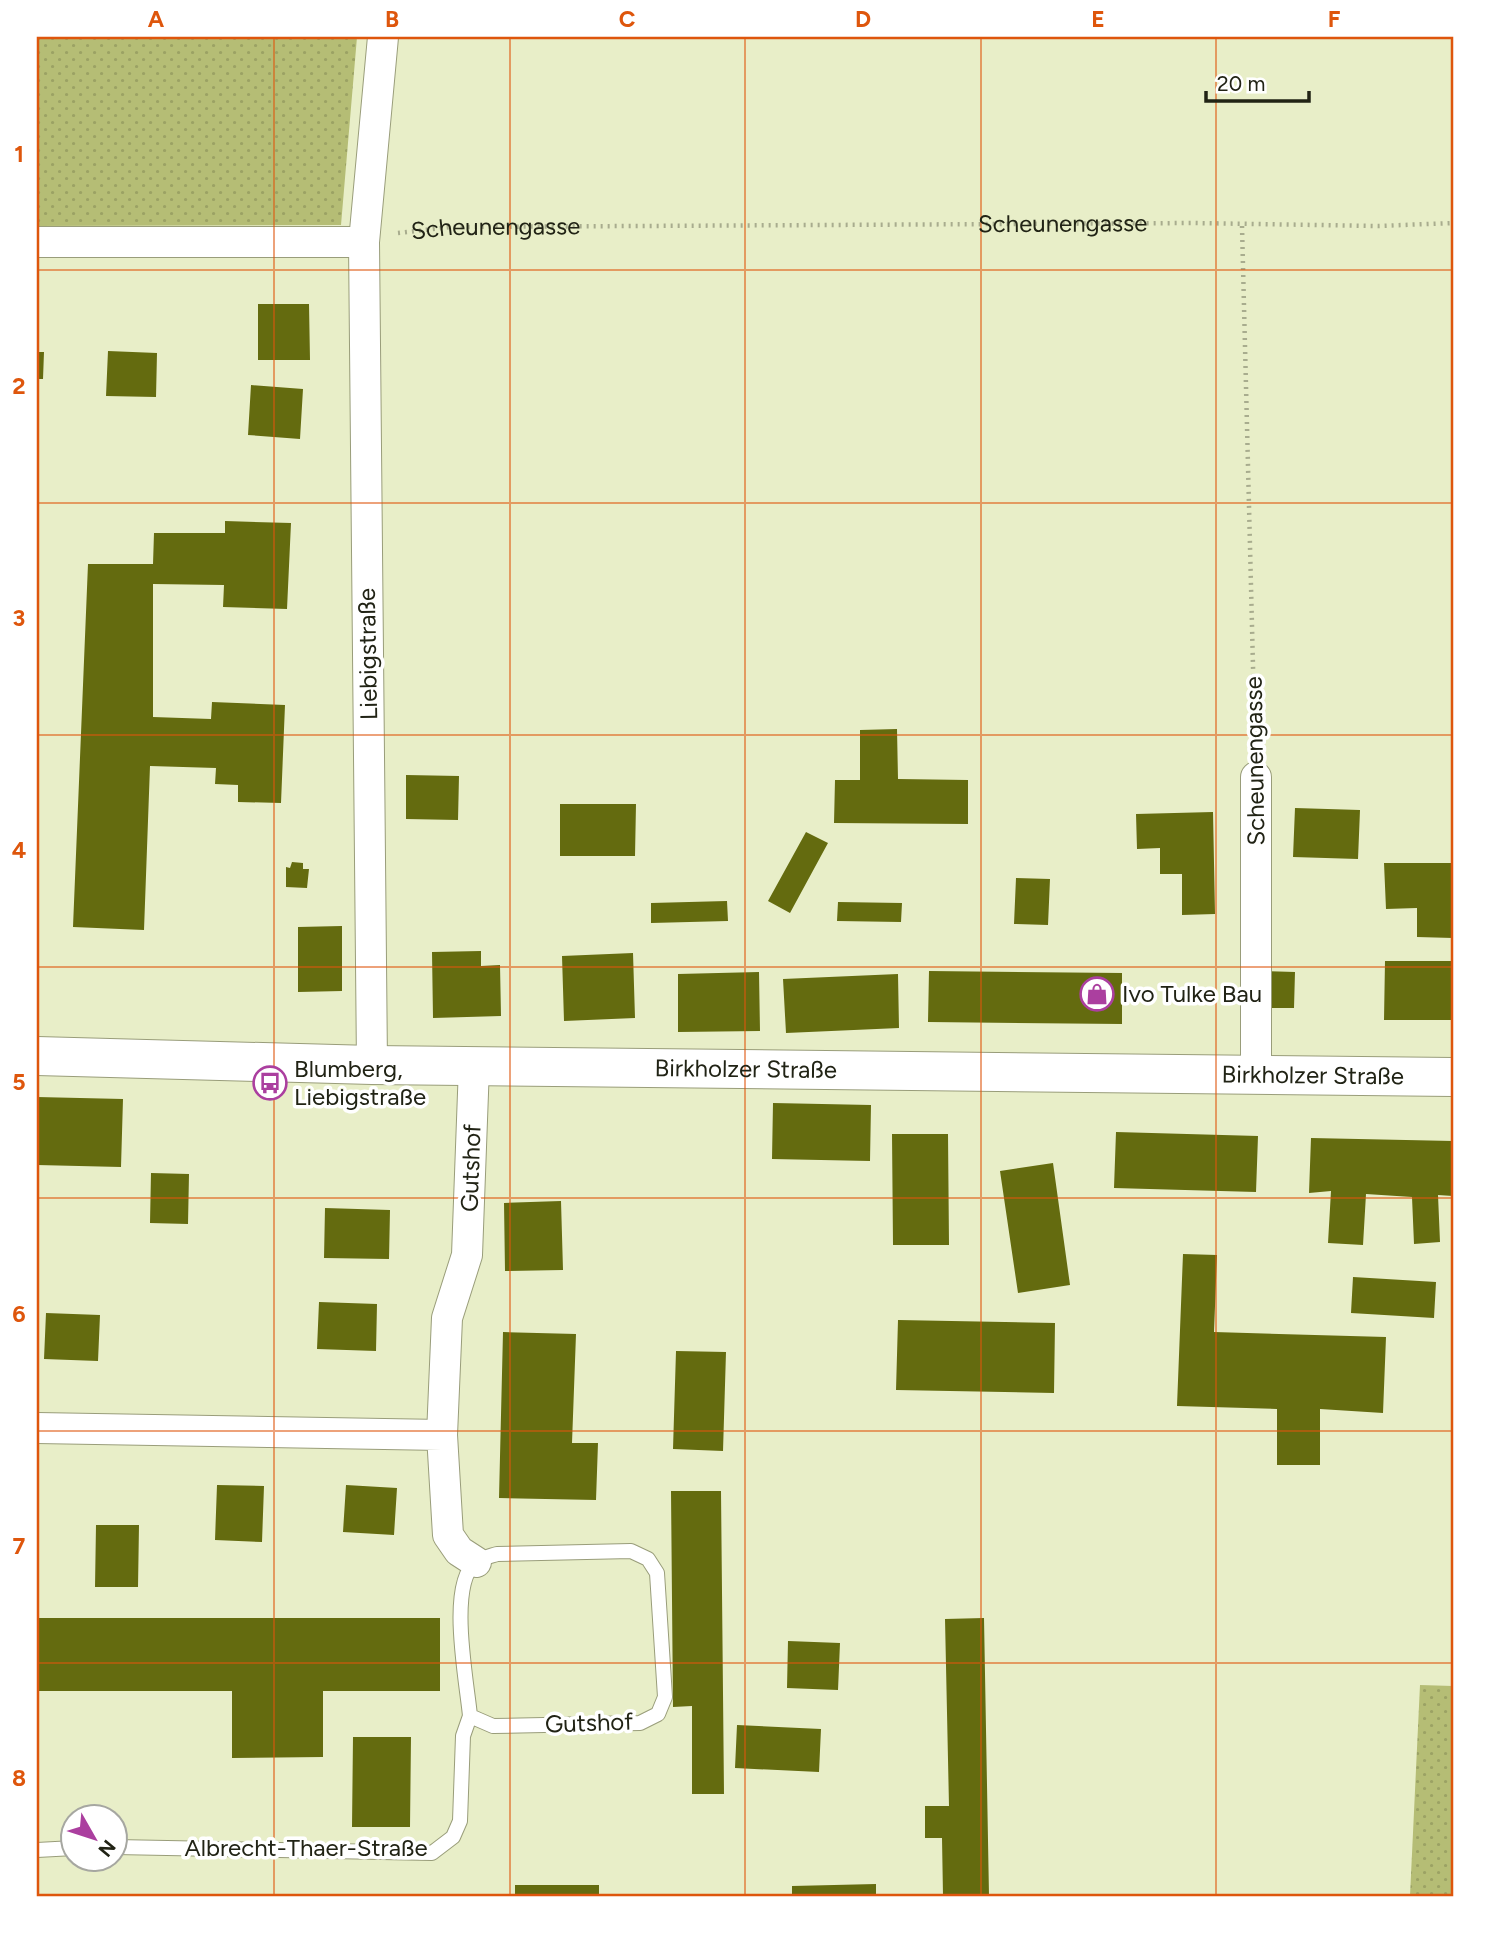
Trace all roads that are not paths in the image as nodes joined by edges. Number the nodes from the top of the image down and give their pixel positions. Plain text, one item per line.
1 (383, 37) edge
2 (37, 242) edge
3 (364, 242) junction
4 (1256, 776) road end
5 (37, 1056) edge
6 (372, 1065) junction
7 (474, 1066) junction
8 (1256, 1075) junction
9 (1453, 1077) edge
10 (37, 1428) edge
11 (442, 1435) junction
12 (476, 1562) junction
13 (471, 1716) junction
14 (130, 1847) edge
15 (60, 1849) edge
16 (37, 1850) edge

1 - 3 street, Liebigstraße
2 - 3 street
3 - 6 street, Liebigstraße
4 - 8 street, Scheunengasse
5 - 6 main road, Birkholzer Straße
6 - 7 main road, Birkholzer Straße
7 - 8 main road, Birkholzer Straße
7 - 11 street, Gutshof
8 - 9 main road, Birkholzer Straße
10 - 11 street
11 - 12 street, Gutshof
12 - 13 lane
12 - 13 lane, Gutshof
13 - 14 lane, Albrecht-Thaer-Straße
15 - 16 lane

